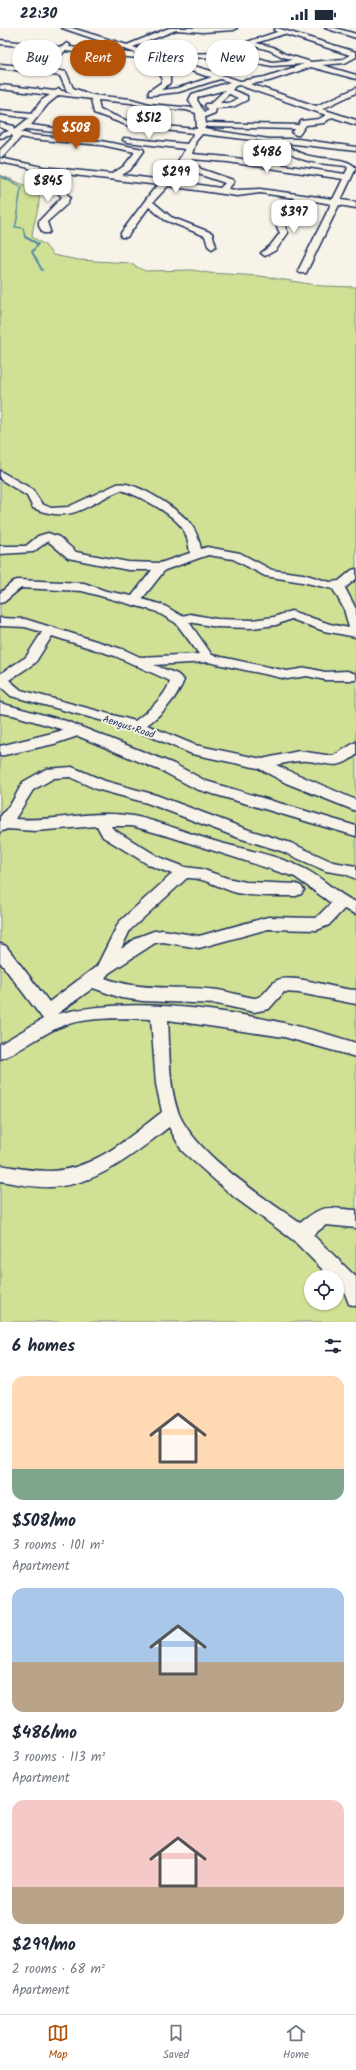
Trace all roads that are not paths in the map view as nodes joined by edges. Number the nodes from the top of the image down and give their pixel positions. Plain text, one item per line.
1 (64, 28) edge
2 (175, 28) edge
3 (234, 28) edge
4 (270, 28) edge
5 (328, 28) edge
6 (81, 30) edge
7 (285, 32) junction
8 (356, 36) edge
9 (0, 42) edge
10 (12, 43) edge
11 (128, 48) junction
12 (63, 49) joint
13 (134, 50) edge
14 (356, 54) edge
15 (134, 56) edge
16 (300, 61) junction
17 (259, 62) edge
18 (312, 64) junction
19 (0, 66) edge
20 (259, 66) edge
21 (12, 67) edge
22 (285, 73) junction
23 (62, 74) edge
24 (166, 76) edge
25 (215, 76) edge
26 (218, 77) junction
27 (356, 77) edge
28 (266, 79) junction
29 (68, 86) junction
30 (232, 86) junction
31 (0, 87) edge
32 (356, 90) edge
33 (266, 92) junction
34 (152, 93) junction
35 (56, 94) junction
36 (94, 98) junction
37 (213, 106) junction
38 (164, 107) junction
39 (316, 109) junction
40 (147, 110) junction
41 (0, 112) edge
42 (331, 115) junction
43 (36, 116) junction
44 (200, 119) junction
45 (356, 123) edge
46 (0, 125) edge
47 (148, 126) junction
48 (27, 127) junction
49 (299, 127) junction
50 (14, 132) junction
51 (105, 135) dead end
52 (0, 136) edge
53 (118, 137) dead end
54 (127, 140) junction
55 (284, 141) junction
56 (112, 145) junction
57 (356, 149) edge
58 (140, 151) junction
59 (187, 153) junction
60 (0, 155) edge
61 (0, 160) edge
62 (37, 168) junction
63 (114, 177) junction
64 (349, 177) junction
65 (128, 179) junction
66 (166, 183) junction
67 (223, 190) junction
68 (156, 192) junction
69 (303, 196) junction
70 (337, 201) junction
71 (149, 202) junction
72 (356, 205) edge
73 (46, 231) dead end
74 (124, 235) dead end
75 (212, 246) dead end
76 (265, 253) dead end
77 (303, 271) dead end
78 (0, 474) edge
79 (0, 550) edge
80 (196, 555) junction
81 (162, 567) junction
82 (356, 573) edge
83 (338, 587) junction
84 (0, 599) edge
85 (134, 601) junction
86 (180, 620) junction
87 (0, 622) edge
88 (50, 630) junction
89 (356, 632) edge
90 (208, 658) junction
91 (138, 661) junction
92 (354, 675) edge
93 (1, 679) edge
94 (0, 708) edge
95 (137, 726) junction
96 (77, 730) junction
97 (356, 747) edge
98 (0, 751) edge
99 (262, 764) junction
100 (356, 806) edge
101 (101, 820) junction
102 (1, 825) edge
103 (356, 831) edge
104 (183, 873) junction
105 (356, 873) edge
106 (296, 890) dead end
107 (341, 902) junction
108 (356, 908) edge
109 (0, 950) edge
110 (97, 975) junction
111 (356, 997) edge
112 (158, 1012) junction
113 (51, 1017) junction
114 (356, 1050) edge
115 (0, 1052) edge
116 (171, 1115) junction
117 (0, 1173) edge
118 (356, 1219) edge
119 (300, 1234) junction
120 (356, 1297) edge

1 - 6 street
2 - 3 street
2 - 11 street
4 - 7 street
5 - 8 street
6 - 11 street
6 - 12 street
7 - 14 street
7 - 16 street
9 - 10 street
11 - 13 street
12 - 15 street
14 - 18 street
16 - 17 street
16 - 18 street
18 - 22 street
18 - 27 street
19 - 21 street
20 - 22 street
22 - 28 street
23 - 29 street
24 - 34 street
25 - 26 street
26 - 30 street
26 - 34 street
28 - 30 street
28 - 33 street
29 - 35 street
29 - 36 street
30 - 33 street
30 - 37 street
30 - 37 street
30 - 44 street
31 - 35 street
32 - 39 street
33 - 39 street
34 - 40 street
35 - 36 street
35 - 43 street
36 - 40 street
36 - 47 street
37 - 44 street
38 - 40 street
38 - 44 street
38 - 44 street
39 - 42 street
40 - 47 street
41 - 43 street
42 - 45 street
42 - 49 street
43 - 48 street
44 - 47 street
44 - 49 street
44 - 55 street
44 - 59 street
46 - 50 street
47 - 54 street
48 - 50 street
48 - 51 street
49 - 55 street
50 - 52 street
50 - 56 street
50 - 60 street
53 - 54 street
54 - 56 street
54 - 59 street
55 - 57 street
55 - 64 street
56 - 58 street
58 - 59 street
58 - 63 street
59 - 64 street
59 - 66 street
59 - 67 street
61 - 62 street
62 - 63 street
62 - 73 street
63 - 65 street
64 - 70 street
65 - 66 street
65 - 68 street
66 - 67 street
66 - 68 street
67 - 69 street
68 - 71 street
69 - 70 street
69 - 76 street
70 - 72 street
70 - 77 street
71 - 74 street
71 - 75 street
78 - 80 street
79 - 81 street
80 - 81 street
80 - 83 street
81 - 85 street
82 - 83 street
83 - 89 street
84 - 85 street
85 - 86 street
86 - 89 street
86 - 90 street
87 - 88 street
88 - 91 street
88 - 93 street
90 - 91 street
90 - 92 street
91 - 95 street
93 - 95 street, Aengus Road
94 - 96 street
95 - 99 street, Aengus Road
96 - 98 street
96 - 103 street
97 - 99 street
99 - 100 street
101 - 102 street
101 - 104 street
101 - 107 street
102 - 105 street
104 - 106 street
104 - 110 street
107 - 108 street
107 - 110 street
109 - 113 street
110 - 111 street
110 - 113 street
112 - 113 street
112 - 114 street
112 - 116 street
113 - 115 street
116 - 117 street
116 - 119 street
118 - 119 street
119 - 120 street

